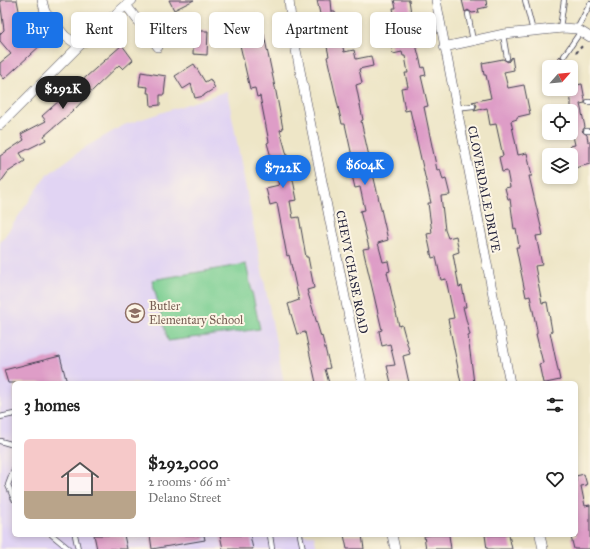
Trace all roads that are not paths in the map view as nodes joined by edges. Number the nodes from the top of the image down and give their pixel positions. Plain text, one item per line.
1 (42, 0) edge
2 (289, 0) edge
3 (436, 0) edge
4 (525, 0) edge
5 (564, 0) edge
6 (129, 3) edge
7 (590, 4) edge
8 (119, 12) edge
9 (135, 12) edge
10 (468, 14) dead end
11 (560, 28) junction
12 (579, 30) junction
13 (533, 31) junction
14 (503, 34) junction
15 (71, 40) edge
16 (473, 40) junction
17 (587, 40) edge
18 (444, 47) junction
19 (77, 48) edge
20 (564, 56) dead end
21 (507, 58) dead end
22 (473, 106) dead end
23 (456, 108) junction
24 (0, 125) edge
25 (362, 381) edge
26 (510, 381) edge
27 (12, 414) edge
28 (0, 416) edge
29 (0, 441) edge
30 (12, 444) edge
31 (12, 474) edge
32 (12, 494) edge
33 (54, 537) edge
34 (75, 537) edge
35 (270, 537) edge
36 (300, 537) edge
37 (392, 537) edge
38 (540, 537) edge
39 (69, 549) edge
40 (78, 549) edge
41 (272, 549) edge
42 (303, 549) edge
43 (394, 549) edge
44 (543, 549) edge

1 - 15 street
2 - 25 street, CHEVY CHASE ROAD
3 - 18 street, CLOVERDALE DRIVE
4 - 13 lane
5 - 11 lane
6 - 8 street
6 - 9 street
7 - 12 lane
10 - 16 lane
11 - 12 street
11 - 13 street
12 - 17 street
12 - 20 lane
13 - 14 street
14 - 16 street
14 - 21 lane
16 - 18 street
18 - 23 street, CLOVERDALE DRIVE
19 - 24 street
22 - 23 lane
23 - 26 street, CLOVERDALE DRIVE
27 - 28 lane
29 - 30 lane
31 - 32 lane
33 - 39 lane
34 - 40 lane
35 - 41 lane
36 - 42 lane
37 - 43 street
38 - 44 street

